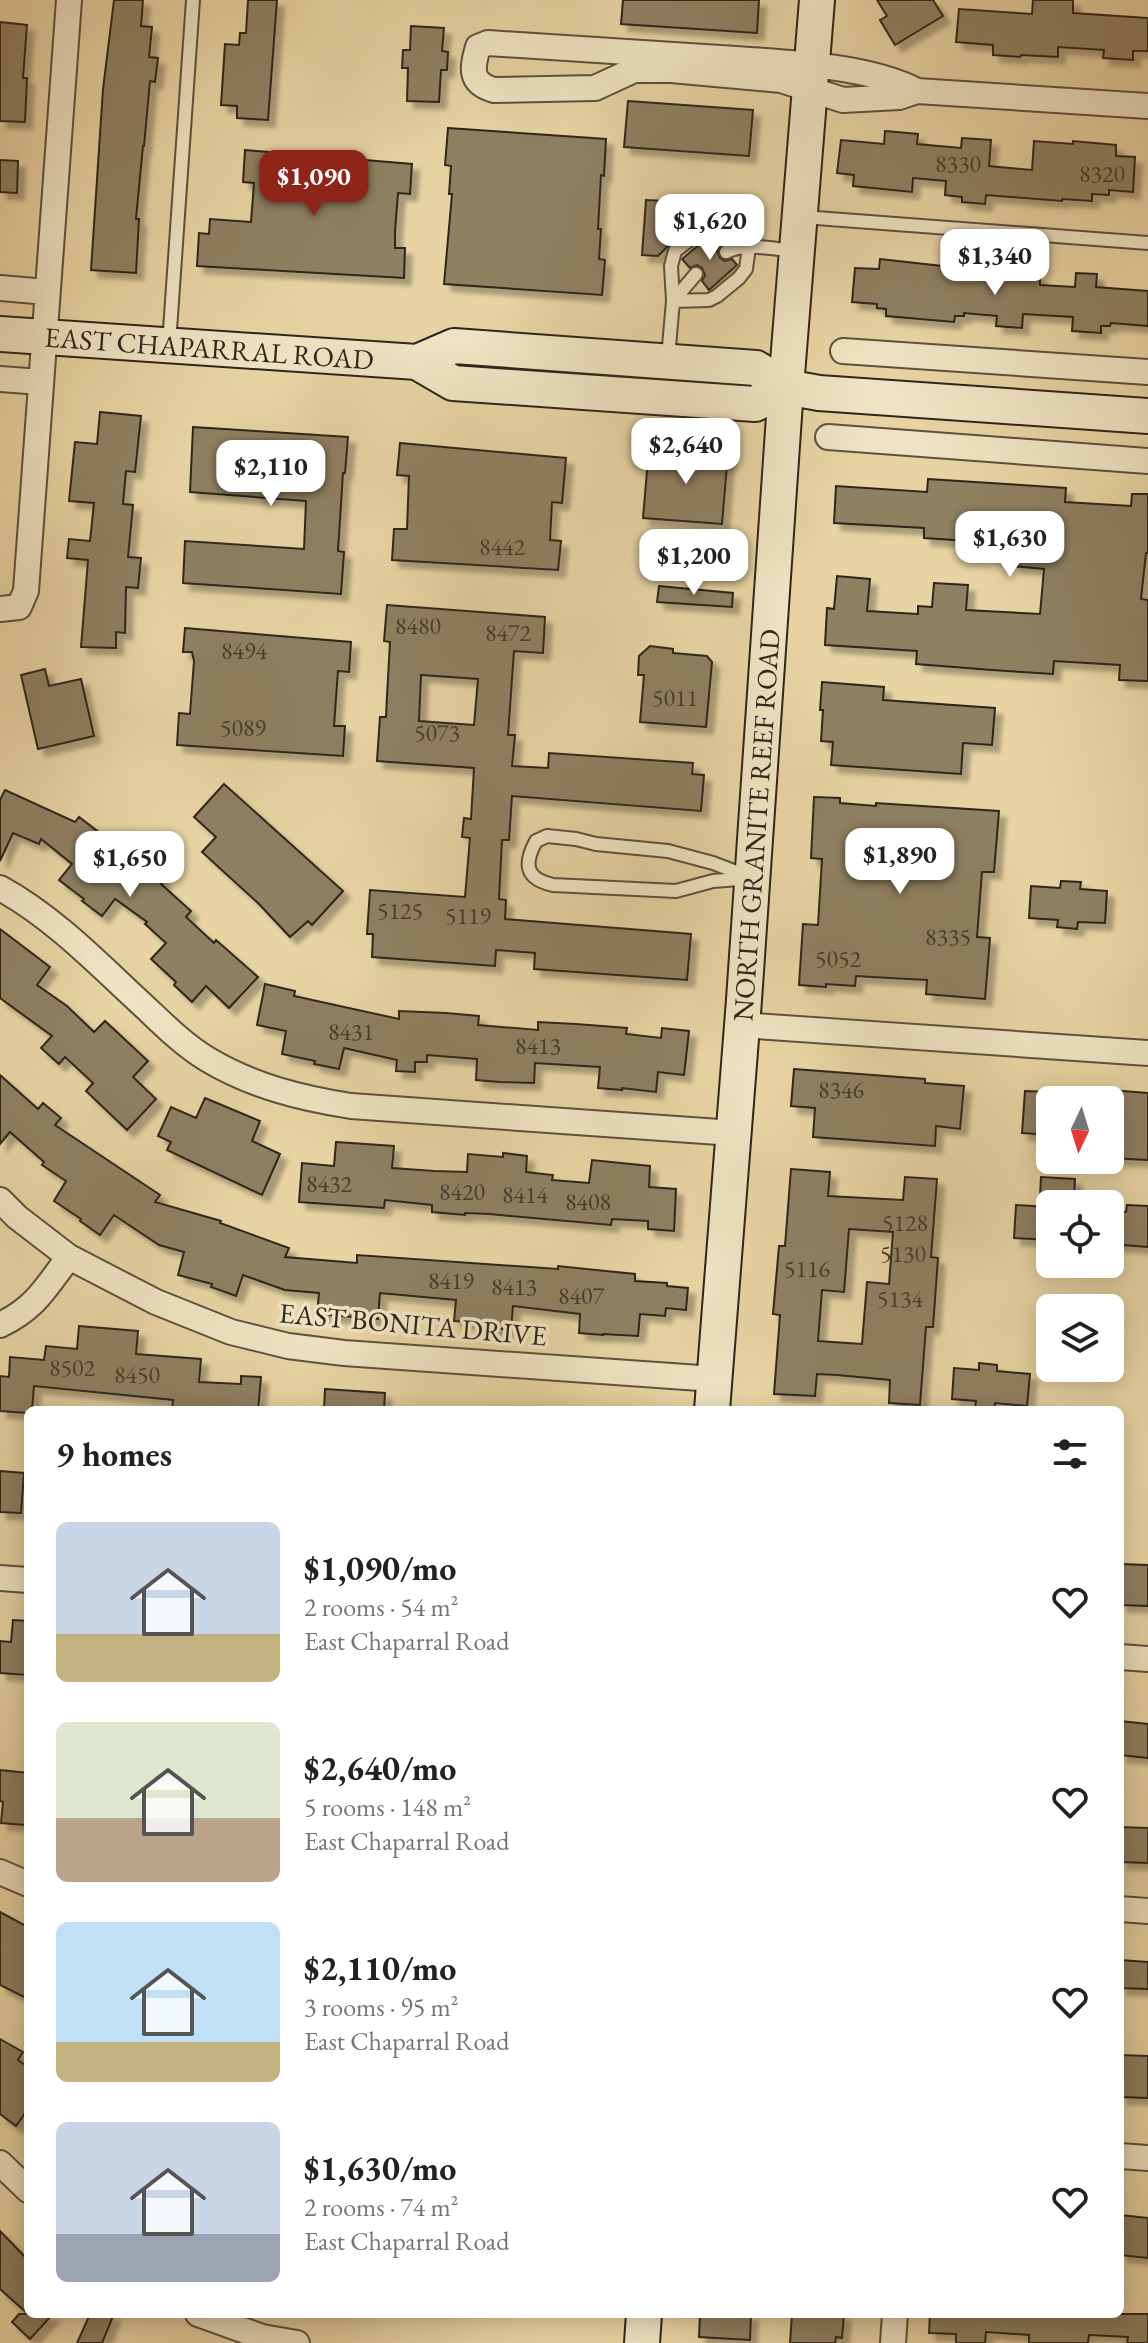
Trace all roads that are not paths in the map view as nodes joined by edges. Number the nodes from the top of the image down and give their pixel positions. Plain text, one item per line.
1 (69, 0) edge
2 (193, 0) edge
3 (817, 0) edge
4 (811, 78) junction
5 (1148, 106) edge
6 (800, 217) junction
7 (1148, 243) edge
8 (749, 247) junction
9 (798, 251) junction
10 (726, 252) dead end
11 (696, 274) dead end
12 (0, 288) edge
13 (47, 292) junction
14 (673, 301) junction
15 (0, 334) edge
16 (44, 337) junction
17 (169, 346) junction
18 (843, 351) dead end
19 (668, 361) junction
20 (417, 362) junction
21 (1148, 372) edge
22 (0, 379) edge
23 (41, 382) junction
24 (786, 387) junction
25 (1148, 416) edge
26 (828, 437) dead end
27 (1148, 461) edge
28 (10, 608) edge
29 (752, 878) junction
30 (0, 888) edge
31 (741, 1025) junction
32 (1148, 1053) edge
33 (733, 1133) junction
34 (0, 1200) edge
35 (69, 1257) junction
36 (0, 1325) edge
37 (713, 1395) edge
38 (0, 1578) edge
39 (24, 1580) edge
40 (1124, 1657) edge
41 (1148, 1659) edge
42 (0, 1872) edge
43 (24, 1882) edge
44 (1124, 1909) edge
45 (1148, 1911) edge
46 (1124, 2156) edge
47 (1148, 2158) edge
48 (0, 2163) edge
49 (24, 2186) edge
50 (209, 2318) edge
51 (644, 2318) edge
52 (895, 2318) edge
53 (297, 2343) edge
54 (642, 2343) edge
55 (893, 2343) edge

1 - 13 street
2 - 17 lane
3 - 4 main road, NORTH GRANITE REEF ROAD
4 - 4 street
4 - 5 street
4 - 6 main road, NORTH GRANITE REEF ROAD
6 - 7 lane
6 - 9 main road, NORTH GRANITE REEF ROAD
8 - 9 lane
8 - 10 lane
8 - 14 lane
8 - 14 lane
9 - 24 main road, NORTH GRANITE REEF ROAD
11 - 14 lane
12 - 13 street, EAST CHAPARRAL ROAD
13 - 16 street
14 - 19 lane
15 - 16 main road, EAST CHAPARRAL ROAD
16 - 17 main road, EAST CHAPARRAL ROAD
16 - 23 street
17 - 20 main road, EAST CHAPARRAL ROAD
18 - 21 street
19 - 20 main road, EAST CHAPARRAL ROAD
19 - 24 main road, EAST CHAPARRAL ROAD
20 - 24 main road, EAST CHAPARRAL ROAD
22 - 23 street, EAST CHAPARRAL ROAD
23 - 28 street
24 - 25 main road, EAST CHAPARRAL ROAD
24 - 29 main road, NORTH GRANITE REEF ROAD
26 - 27 street
29 - 29 lane
29 - 31 main road, NORTH GRANITE REEF ROAD
30 - 33 street
31 - 32 street
31 - 33 main road, NORTH GRANITE REEF ROAD
33 - 37 main road, NORTH GRANITE REEF ROAD
34 - 35 street, EAST BONITA DRIVE
35 - 36 street
35 - 37 street, EAST BONITA DRIVE
38 - 39 street
40 - 41 street
42 - 43 street
44 - 45 street
46 - 47 street
48 - 49 street
50 - 53 street
51 - 54 main road
52 - 55 street

